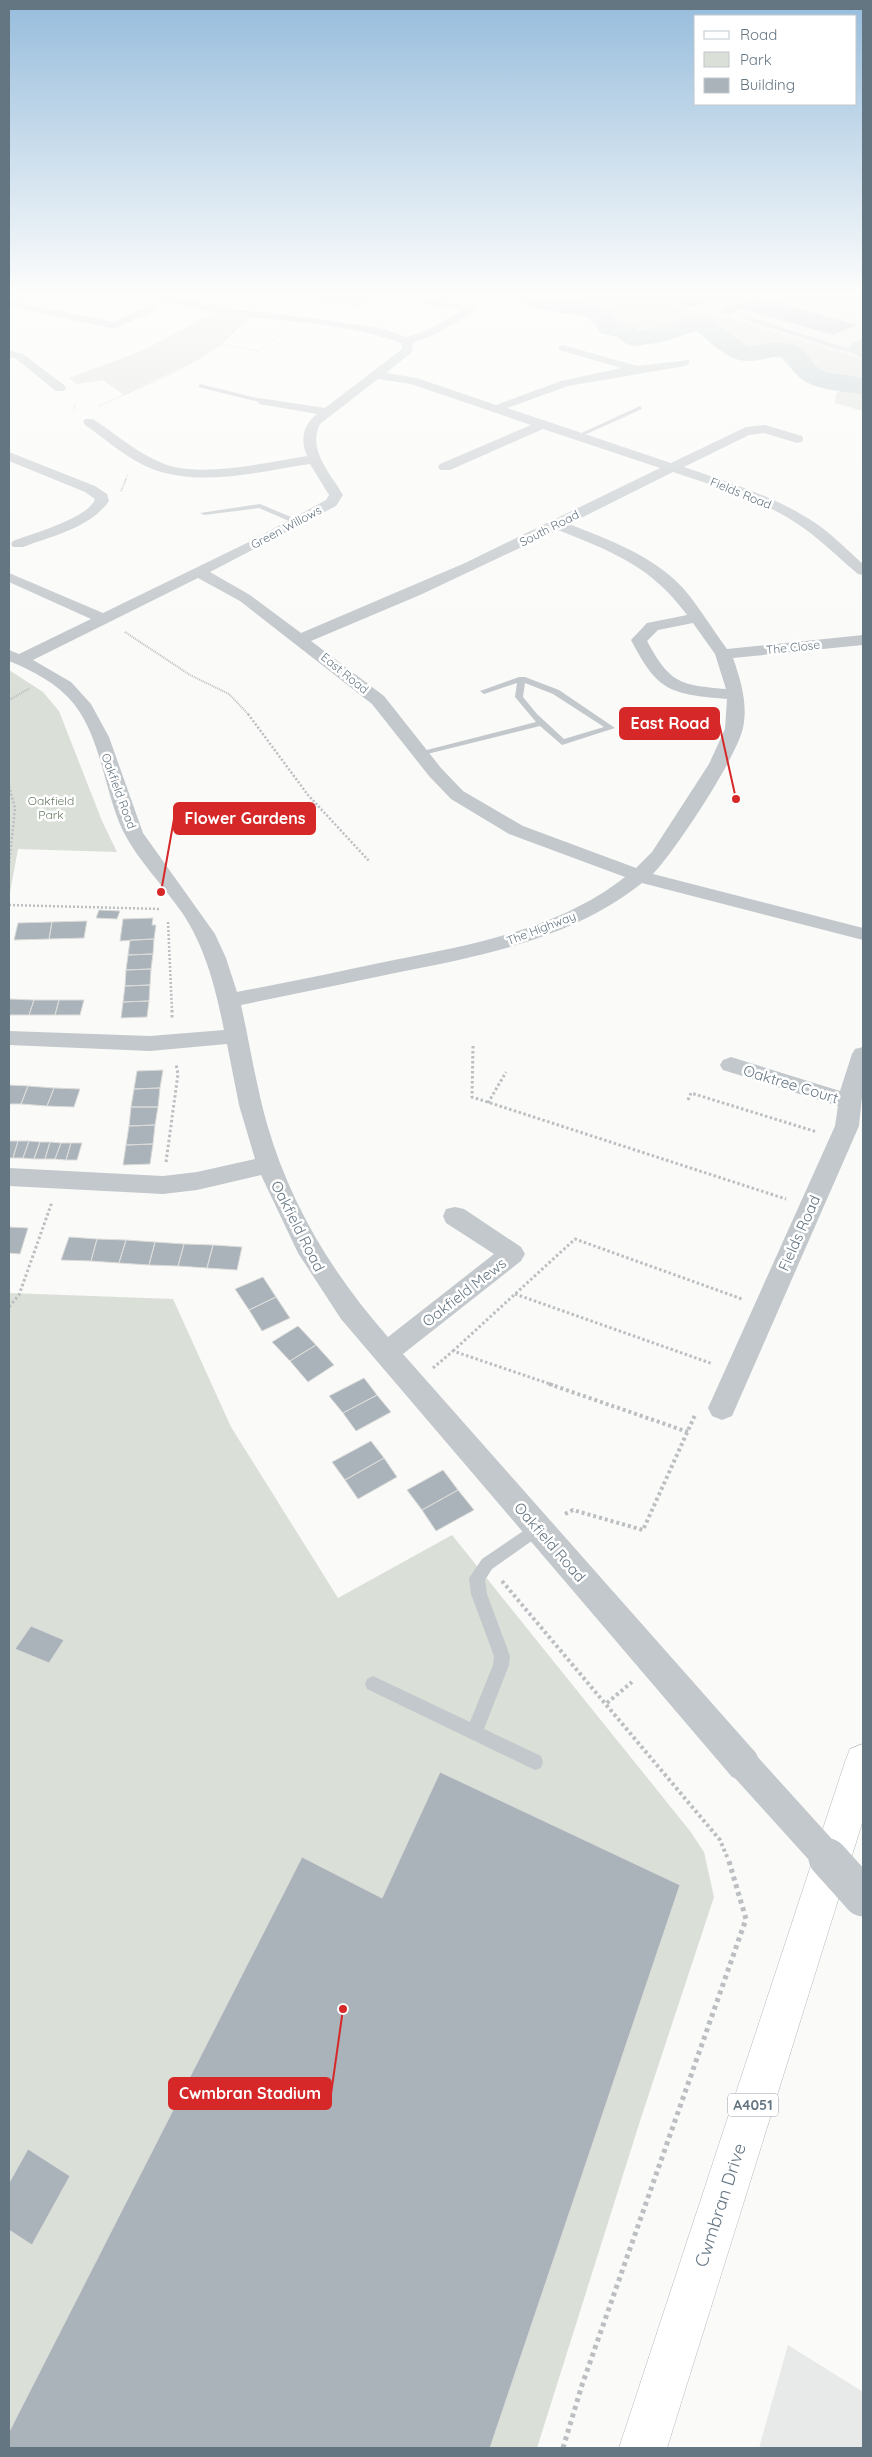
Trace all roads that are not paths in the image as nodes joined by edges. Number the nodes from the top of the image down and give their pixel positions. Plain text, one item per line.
1 (313, 410) edge
2 (331, 410) edge
3 (501, 410) edge
4 (636, 410) edge
5 (328, 412) junction
6 (90, 415) road end
7 (543, 424) junction
8 (578, 436) junction
9 (797, 438) dead end
10 (9, 456) edge
11 (314, 459) junction
12 (673, 467) junction
13 (445, 468) dead end
14 (204, 513) dead end
15 (299, 522) junction
16 (556, 524) junction
17 (12, 544) edge
18 (863, 571) edge
19 (198, 572) junction
20 (9, 578) edge
21 (102, 618) junction
22 (696, 618) junction
23 (301, 639) junction
24 (863, 640) edge
25 (723, 654) junction
26 (14, 657) edge
27 (522, 678) junction
28 (484, 691) dead end
29 (736, 695) junction
30 (542, 723) junction
31 (422, 754) junction
32 (639, 876) junction
33 (863, 934) edge
34 (228, 1001) junction
35 (235, 1036) junction
36 (9, 1038) edge
37 (863, 1054) edge
38 (731, 1065) dead end
39 (850, 1102) junction
40 (268, 1165) junction
41 (9, 1177) edge
42 (455, 1216) dead end
43 (386, 1353) junction
44 (722, 1408) road end
45 (538, 1528) junction
46 (372, 1684) dead end
47 (474, 1733) junction
48 (535, 1762) dead end
49 (863, 1762) edge
50 (863, 1897) edge
51 (643, 2448) edge

1 - 5 street
2 - 5 street, Green Willows
3 - 7 street, Fields Road
4 - 8 lane
5 - 11 street, Green Willows
6 - 11 street
7 - 8 street, Fields Road
7 - 13 street
8 - 12 street, Fields Road
9 - 12 street, South Road
10 - 17 street
11 - 15 street, Green Willows
12 - 16 street, South Road
12 - 18 street, Fields Road
14 - 15 lane
15 - 19 street, Green Willows
16 - 22 street, The Highway
16 - 23 street, South Road
19 - 21 street, Green Willows
19 - 23 street, East Road
20 - 21 street
21 - 26 street, Green Willows
22 - 25 street, The Highway
22 - 29 street
23 - 31 street, East Road
24 - 25 street, The Close
25 - 29 street, The Highway
26 - 34 street, Oakfield Road
27 - 28 lane
27 - 30 lane
27 - 30 lane
29 - 32 street, The Highway
30 - 31 lane
31 - 32 street, East Road
32 - 33 street, East Road
32 - 34 street, The Highway
34 - 35 street, Oakfield Road
35 - 36 street
35 - 40 street, Oakfield Road
37 - 39 street, Fields Road
38 - 39 street, Oaktree Court
39 - 44 street, Fields Road
40 - 41 street, Oakfield Road
40 - 43 street, Oakfield Road
42 - 43 street, Oakfield Mews
43 - 45 street, Oakfield Road
45 - 47 lane
45 - 50 street, Oakfield Road, bridge
46 - 47 lane
47 - 48 lane
49 - 51 main road, Cwmbran Drive / A4051

